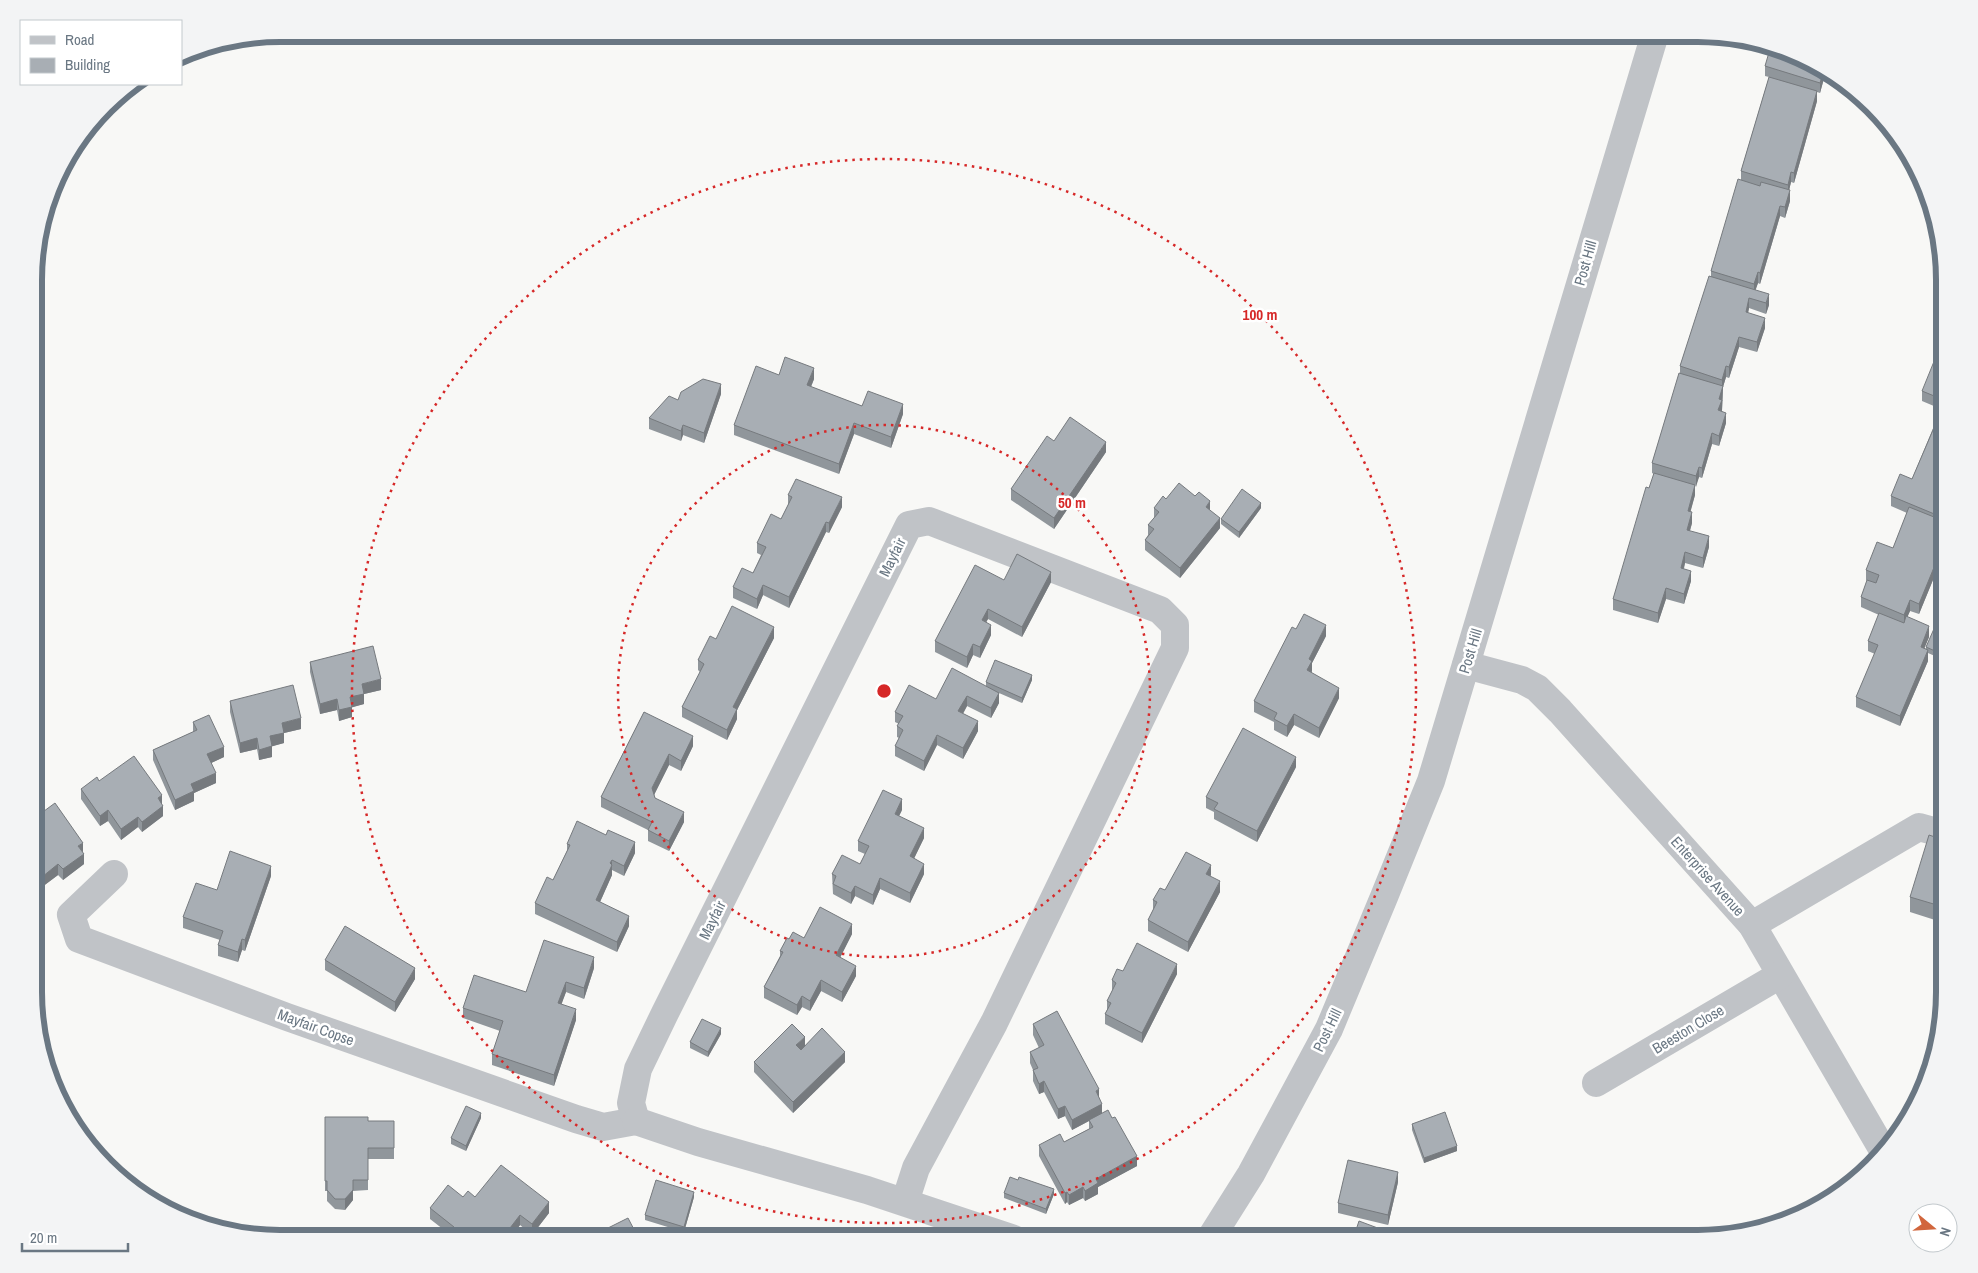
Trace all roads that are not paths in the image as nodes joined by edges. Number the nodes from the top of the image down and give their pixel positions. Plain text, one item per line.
1 (1653, 42) edge
2 (1466, 665) junction
3 (1936, 832) edge
4 (114, 874) dead end
5 (1752, 925) junction
6 (1780, 975) junction
7 (1596, 1084) dead end
8 (636, 1121) junction
9 (1880, 1146) edge
10 (905, 1202) junction
11 (987, 1230) edge
12 (1216, 1230) edge

1 - 2 street, Post Hill
2 - 5 street, Enterprise Avenue
2 - 12 street, Post Hill
3 - 5 street
4 - 8 street, Mayfair Copse
5 - 6 street, Enterprise Avenue
6 - 7 street, Beeston Close
6 - 9 street, Enterprise Avenue
8 - 10 street
8 - 10 street, Mayfair
10 - 11 street

